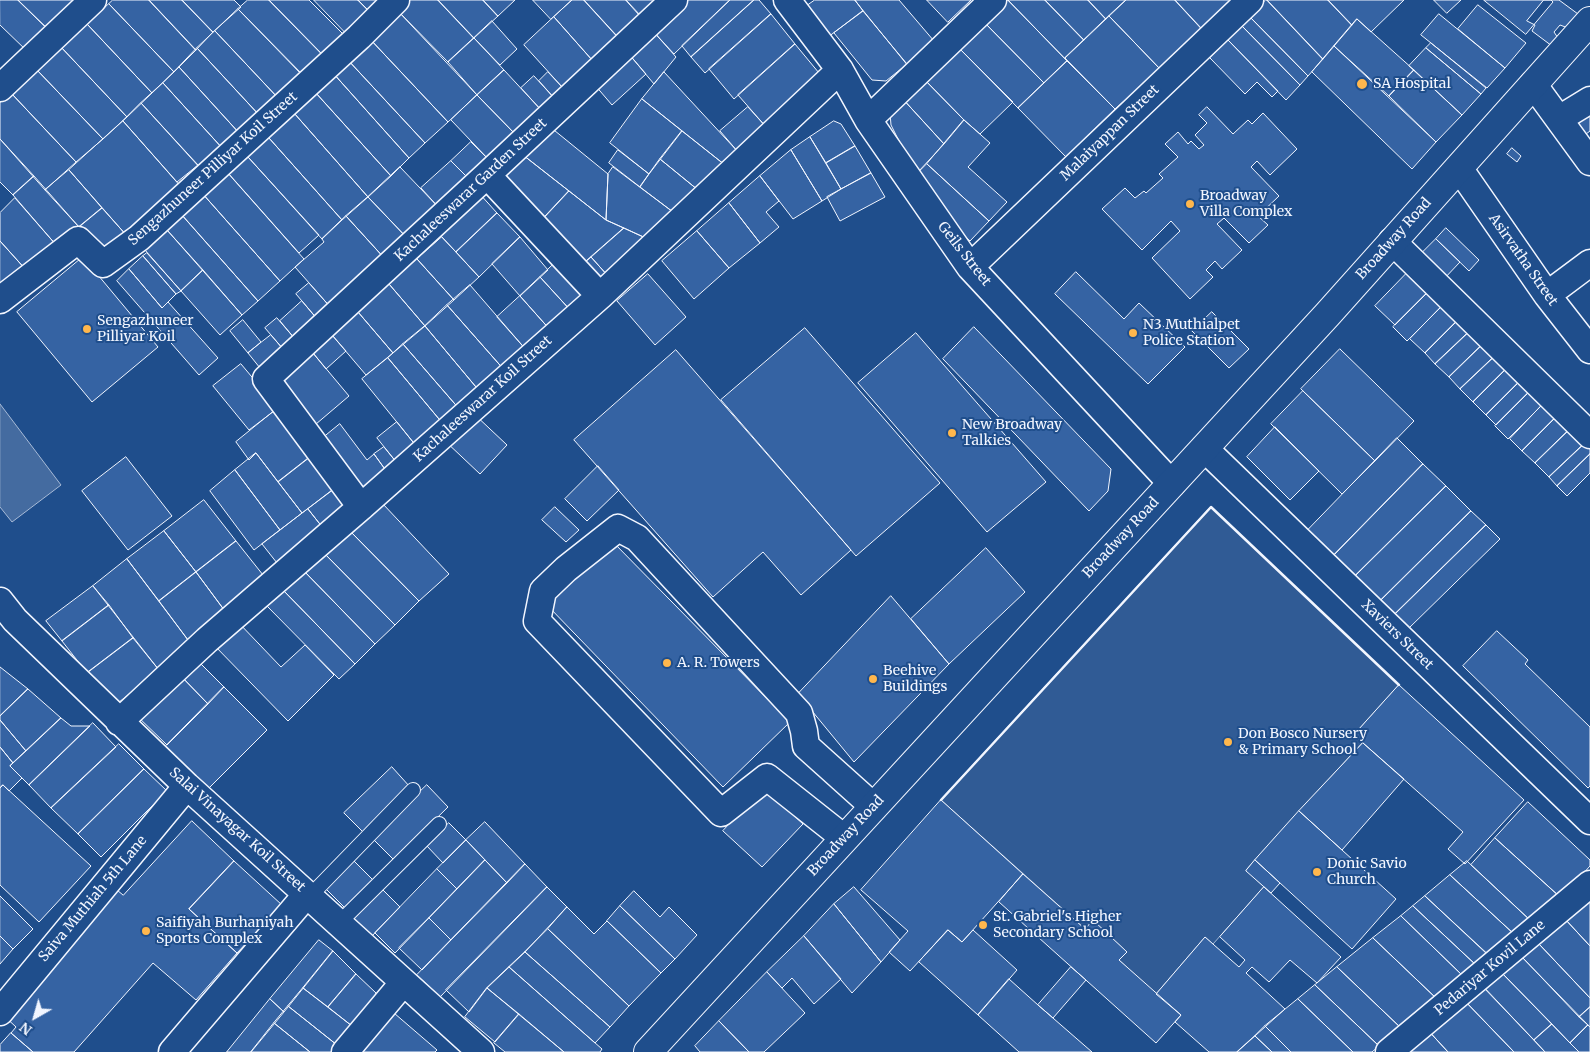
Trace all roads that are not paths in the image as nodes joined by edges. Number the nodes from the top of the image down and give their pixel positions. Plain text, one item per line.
1 (94, 0) edge
2 (396, 0) edge
3 (674, 0) edge
4 (787, 0) edge
5 (993, 0) edge
6 (1250, 0) edge
7 (1590, 21) edge
8 (840, 70) junction
9 (1533, 84) junction
10 (0, 88) edge
11 (1590, 100) edge
12 (1560, 119) junction
13 (868, 120) junction
14 (1590, 162) edge
15 (1459, 168) junction
16 (487, 175) junction
17 (1392, 241) junction
18 (1590, 263) edge
19 (970, 267) junction
20 (600, 296) junction
21 (1547, 296) junction
22 (0, 300) edge
23 (1590, 350) edge
24 (1590, 434) edge
25 (1204, 448) junction
26 (1172, 484) junction
27 (361, 507) junction
28 (0, 600) edge
29 (119, 722) junction
30 (187, 786) junction
31 (413, 790) dead end
32 (874, 806) junction
33 (1590, 821) edge
34 (439, 824) dead end
35 (844, 838) junction
36 (1590, 884) edge
37 (309, 895) junction
38 (340, 923) junction
39 (403, 983) junction
40 (0, 1012) edge
41 (172, 1052) edge
42 (345, 1052) edge
43 (481, 1052) edge
44 (648, 1052) edge
45 (1389, 1052) edge

1 - 10 street
2 - 22 street, Sengazhuneer Pilliyar Koil Street
3 - 16 street, Kachaleeswarar Garden Street
4 - 8 street, Geils Street
5 - 13 street
6 - 19 street, Malaiyappan Street
7 - 9 main road, Broadway Road
8 - 13 street, Geils Street
8 - 20 street, Kachaleeswarar Koil Street
9 - 12 street
9 - 15 main road, Broadway Road
11 - 12 street
12 - 14 street
13 - 19 street, Geils Street
15 - 17 main road, Broadway Road
15 - 21 street, Asirvatha Street
16 - 20 street
16 - 27 street, Kachaleeswarar Garden Street
17 - 24 street
17 - 25 main road, Broadway Road
18 - 21 street
19 - 26 street, Geils Street
20 - 27 street, Kachaleeswarar Koil Street
21 - 23 street, Asirvatha Street
25 - 26 main road, Broadway Road
25 - 33 street, Xaviers Street
26 - 32 main road, Broadway Road
27 - 29 street, Kachaleeswarar Koil Street
28 - 29 street, Salai Vinayagar Koil Street
29 - 30 street, Salai Vinayagar Koil Street
30 - 37 street, Salai Vinayagar Koil Street
30 - 40 street, Saiva Muthiah 5th Lane
31 - 37 lane
32 - 35 main road, Broadway Road
32 - 35 street
34 - 38 lane
35 - 44 main road, Broadway Road
36 - 45 street, Pedariyar Kovil Lane
37 - 38 street, Salai Vinayagar Koil Street
37 - 41 street
38 - 39 street, Salai Vinayagar Koil Street
39 - 42 street
39 - 43 street, Salai Vinayagar Koil Street

